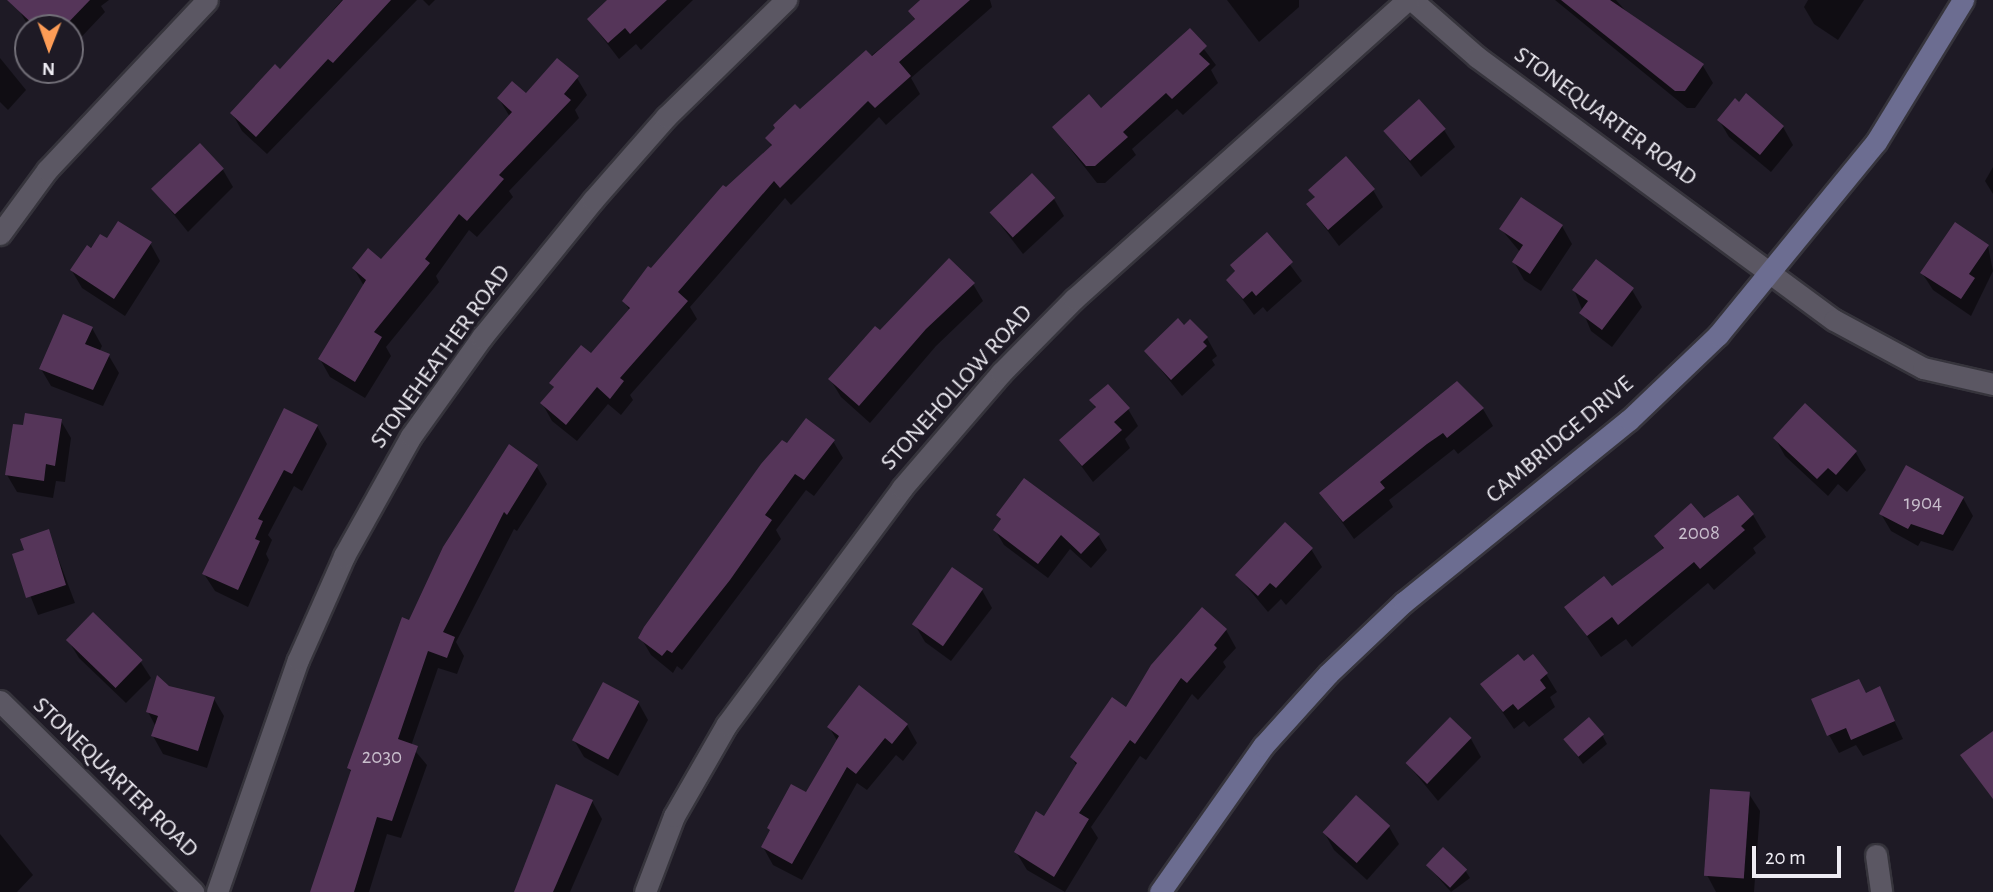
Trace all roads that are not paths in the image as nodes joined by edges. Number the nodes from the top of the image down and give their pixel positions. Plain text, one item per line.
1 (207, 0) edge
2 (786, 0) edge
3 (1409, 0) edge
4 (1964, 0) edge
5 (0, 234) edge
6 (1772, 271) junction
7 (1993, 384) edge
8 (0, 701) edge
9 (1876, 855) dead end
10 (194, 892) edge
11 (217, 892) edge
12 (645, 892) edge
13 (1160, 892) edge
14 (1881, 892) edge

1 - 5 street
2 - 11 street, STONEHEATHER ROAD
3 - 6 street, STONEQUARTER ROAD
3 - 12 street, STONEHOLLOW ROAD
4 - 6 street, CAMBRIDGE DRIVE
6 - 7 street, STONEQUARTER ROAD
6 - 13 street, CAMBRIDGE DRIVE
8 - 10 street, STONEQUARTER ROAD
9 - 14 street

